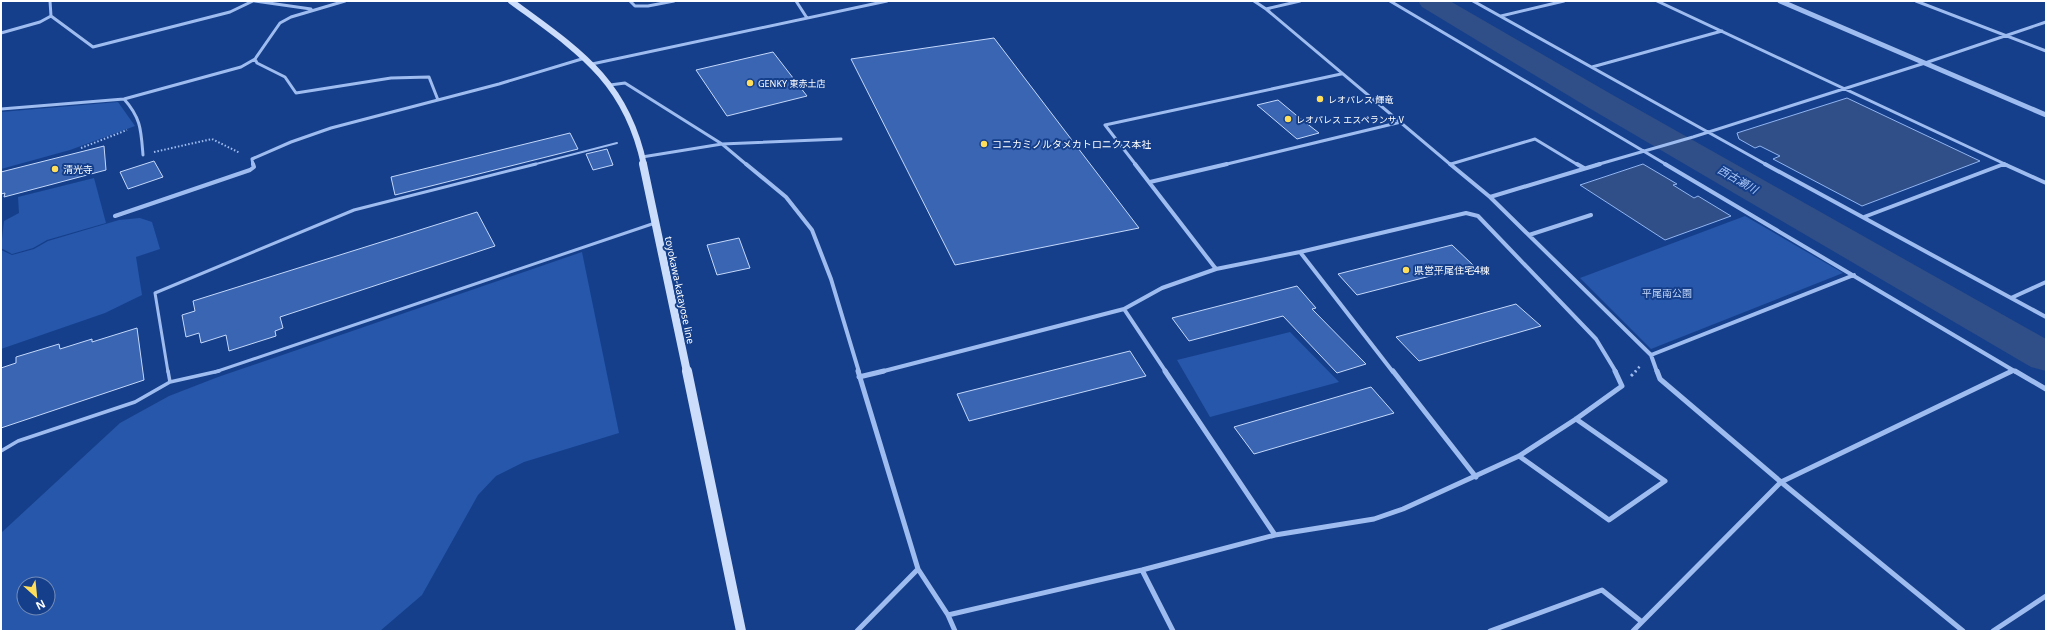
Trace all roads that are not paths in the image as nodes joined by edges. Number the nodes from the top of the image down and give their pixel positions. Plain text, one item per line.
1 (50, 1) edge
2 (254, 1) edge
3 (345, 1) edge
4 (511, 1) edge
5 (630, 1) edge
6 (674, 1) edge
7 (796, 1) edge
8 (887, 1) edge
9 (1254, 1) edge
10 (1300, 1) edge
11 (1390, 1) edge
12 (1473, 1) edge
13 (1564, 1) edge
14 (1657, 1) edge
15 (1780, 1) edge
16 (1916, 1) edge
17 (1266, 9) junction
18 (314, 10) junction
19 (51, 16) junction
20 (1501, 16) junction
21 (807, 18) junction
22 (2046, 22) edge
23 (1722, 31) junction
24 (1, 34) edge
25 (2006, 36) junction
26 (2046, 51) edge
27 (585, 58) junction
28 (255, 59) junction
29 (1925, 63) junction
30 (592, 64) junction
31 (1592, 68) junction
32 (1341, 74) junction
33 (610, 85) junction
34 (1845, 88) junction
35 (124, 99) junction
36 (438, 100) junction
37 (1, 109) edge
38 (2046, 115) edge
39 (1401, 122) junction
40 (1707, 132) junction
41 (841, 139) dead end
42 (617, 143) dead end
43 (722, 144) junction
44 (1641, 151) junction
45 (143, 155) road end
46 (642, 157) junction
47 (1451, 164) junction
48 (2004, 164) junction
49 (1584, 168) junction
50 (1150, 182) junction
51 (2046, 183) edge
52 (1490, 197) junction
53 (1591, 215) dead end
54 (115, 216) dead end
55 (1864, 217) junction
56 (655, 223) junction
57 (1529, 235) junction
58 (1300, 252) junction
59 (1216, 269) junction
60 (1854, 275) junction
61 (2046, 282) edge
62 (2011, 298) junction
63 (1124, 309) junction
64 (2046, 317) edge
65 (1650, 355) junction
66 (2013, 370) junction
67 (859, 377) junction
68 (170, 382) junction
69 (2046, 389) edge
70 (1576, 419) junction
71 (1, 451) edge
72 (1519, 456) junction
73 (1476, 477) junction
74 (1781, 482) junction
75 (1275, 535) junction
76 (918, 569) junction
77 (1142, 570) junction
78 (2046, 596) edge
79 (948, 615) junction
80 (1642, 622) junction
81 (741, 631) edge
82 (857, 631) edge
83 (955, 631) edge
84 (1173, 631) edge
85 (1490, 631) edge
86 (1633, 631) edge
87 (1963, 631) edge
88 (1994, 631) edge

1 - 19 street
2 - 18 street
2 - 19 street
3 - 18 street
4 - 27 main road, toyokawa-katayose line
5 - 6 street
7 - 21 street
8 - 21 street
9 - 17 street
10 - 17 street
11 - 44 street
12 - 20 street
13 - 20 street
14 - 23 street
15 - 29 street
16 - 25 street
17 - 32 street
18 - 28 street
19 - 24 street
20 - 31 street
21 - 30 street
22 - 25 street
23 - 31 street
23 - 34 street
25 - 26 street
25 - 29 street
27 - 30 main road, toyokawa-katayose line
27 - 36 street
28 - 35 street
28 - 36 street
29 - 34 street
29 - 38 street
30 - 33 main road, toyokawa-katayose line
31 - 40 street
32 - 39 street
32 - 50 street
33 - 43 street
33 - 46 main road, toyokawa-katayose line
34 - 40 street
34 - 48 street
35 - 37 street
35 - 45 street
36 - 54 street
39 - 47 street
39 - 50 street
40 - 44 street
40 - 55 street
41 - 43 street
42 - 68 lane
43 - 46 street
43 - 67 street
44 - 49 street
44 - 60 street
46 - 56 main road, toyokawa-katayose line
47 - 49 street
47 - 52 street
48 - 51 street
48 - 55 street
49 - 52 street
50 - 59 street
52 - 57 street
53 - 57 street
55 - 62 street
56 - 68 lane
56 - 81 main road, toyokawa-katayose line
57 - 65 street
58 - 59 street
58 - 70 street
58 - 73 street
59 - 63 street
60 - 65 street
60 - 66 street
61 - 62 street
62 - 64 street
63 - 67 street
63 - 75 street
65 - 74 street
66 - 69 street
66 - 74 street
67 - 76 street
68 - 71 lane
70 - 72 street
70 - 72 street
72 - 73 street
73 - 75 street
74 - 80 street
74 - 87 street
75 - 77 street
76 - 79 street
76 - 82 street
77 - 79 street
77 - 84 street
78 - 88 street
79 - 83 street
80 - 85 street
80 - 86 street

